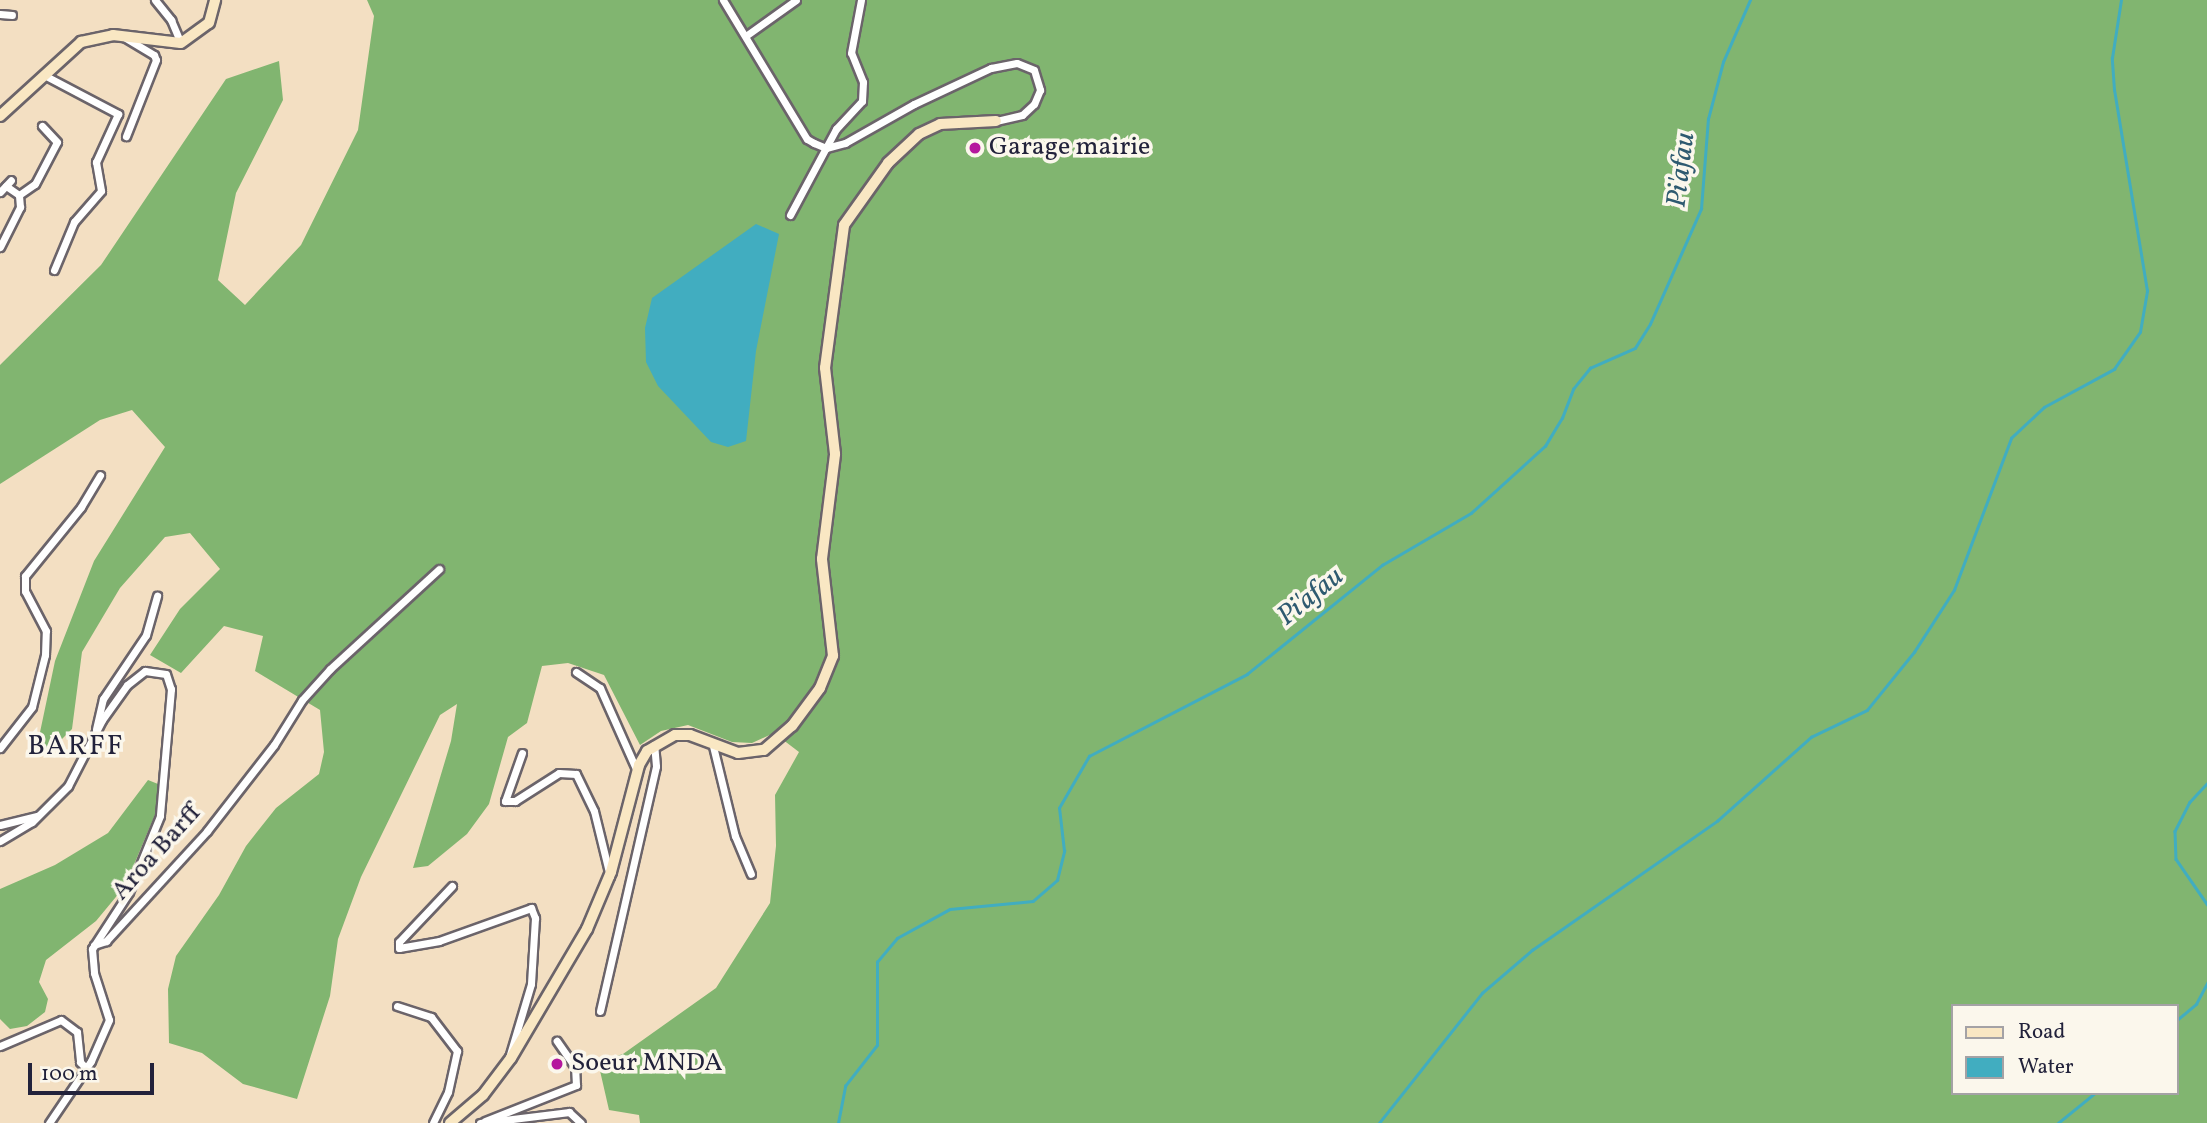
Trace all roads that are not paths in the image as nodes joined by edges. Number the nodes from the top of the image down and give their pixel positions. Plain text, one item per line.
1 (155, 0) edge
2 (215, 0) edge
3 (723, 0) edge
4 (796, 0) edge
5 (861, 0) edge
6 (0, 14) edge
7 (12, 15) dead end
8 (747, 35) junction
9 (124, 36) junction
10 (181, 43) junction
11 (43, 75) junction
12 (0, 116) edge
13 (996, 121) joint
14 (42, 127) dead end
15 (126, 136) dead end
16 (830, 147) junction
17 (6, 186) edge
18 (19, 195) junction
19 (790, 215) dead end
20 (0, 247) edge
21 (54, 270) dead end
22 (100, 475) dead end
23 (439, 569) dead end
24 (157, 596) dead end
25 (576, 672) dead end
26 (96, 733) junction
27 (712, 742) junction
28 (654, 745) junction
29 (0, 748) edge
30 (522, 753) dead end
31 (637, 771) junction
32 (38, 816) junction
33 (0, 825) edge
34 (0, 841) edge
35 (751, 874) dead end
36 (610, 876) junction
37 (452, 886) dead end
38 (94, 945) junction
39 (397, 1006) dead end
40 (600, 1011) dead end
41 (557, 1041) dead end
42 (0, 1046) edge
43 (508, 1062) junction
44 (86, 1068) junction
45 (482, 1122) edge
46 (49, 1123) edge
47 (433, 1123) edge
48 (450, 1123) edge
49 (581, 1123) edge

1 - 10 street
2 - 10 street
3 - 8 street
4 - 8 street
5 - 16 street
6 - 7 street
8 - 16 street
9 - 10 street
9 - 11 street
9 - 15 street
11 - 12 street
11 - 21 street
13 - 16 street
13 - 27 street
14 - 18 street
16 - 19 street
17 - 18 street
18 - 20 street
22 - 29 street
23 - 38 street, Aroa Barff
24 - 26 street
25 - 31 street
26 - 32 street
26 - 38 street, Aroa Barff
27 - 28 street
27 - 35 street
28 - 31 street
28 - 40 street
30 - 36 street
31 - 36 street
32 - 33 street
32 - 34 street
36 - 43 street
37 - 43 street
38 - 44 street
39 - 47 street
41 - 45 street
42 - 44 street
43 - 48 street
44 - 46 street
45 - 49 street

